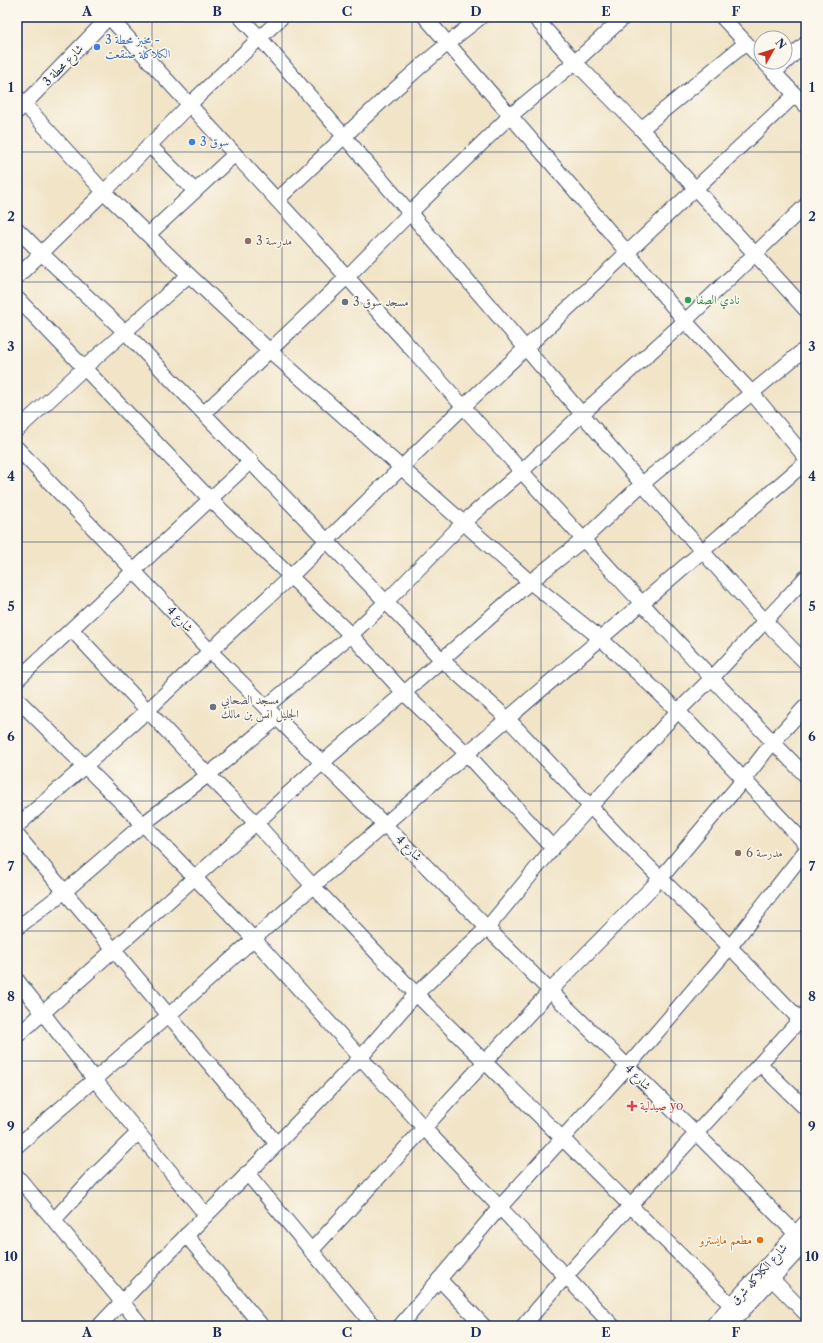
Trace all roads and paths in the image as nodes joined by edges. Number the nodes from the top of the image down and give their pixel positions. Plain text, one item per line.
1 (109, 17) edge
2 (240, 17) edge
3 (282, 17) edge
4 (425, 17) edge
5 (481, 17) edge
6 (534, 17) edge
7 (624, 17) edge
8 (722, 17) edge
9 (260, 38) junction
10 (447, 43) junction
11 (746, 43) junction
12 (806, 43) edge
13 (753, 50) edge
14 (575, 62) junction
15 (771, 70) edge
16 (774, 73) junction
17 (795, 95) junction
18 (20, 104) edge
19 (190, 104) junction
20 (806, 106) edge
21 (510, 116) junction
22 (641, 129) junction
23 (344, 137) junction
24 (149, 145) junction
25 (235, 154) junction
26 (694, 189) junction
27 (194, 190) junction
28 (104, 192) junction
29 (277, 200) junction
30 (806, 205) edge
31 (410, 213) junction
32 (17, 229) edge
33 (148, 235) junction
34 (41, 253) junction
35 (627, 254) junction
36 (754, 255) junction
37 (189, 275) junction
38 (17, 277) edge
39 (347, 277) junction
40 (17, 298) edge
41 (806, 310) edge
42 (685, 321) junction
43 (125, 332) junction
44 (525, 348) junction
45 (806, 348) edge
46 (269, 350) junction
47 (84, 368) junction
48 (752, 393) junction
49 (463, 407) junction
50 (204, 413) junction
51 (583, 413) junction
52 (17, 430) edge
53 (17, 448) edge
54 (806, 458) edge
55 (251, 461) junction
56 (806, 462) edge
57 (402, 467) junction
58 (521, 472) junction
59 (642, 484) junction
60 (210, 499) junction
61 (464, 522) junction
62 (584, 539) junction
63 (327, 540) junction
64 (702, 551) junction
65 (133, 571) junction
66 (290, 577) junction
67 (806, 577) edge
68 (530, 582) junction
69 (386, 601) junction
70 (642, 602) junction
71 (765, 621) junction
72 (72, 630) junction
73 (351, 635) junction
74 (600, 638) junction
75 (210, 650) junction
76 (442, 660) junction
77 (806, 663) edge
78 (712, 678) junction
79 (17, 680) edge
80 (404, 693) junction
81 (17, 699) edge
82 (806, 706) edge
83 (266, 707) junction
84 (147, 711) junction
85 (678, 711) junction
86 (276, 718) junction
87 (508, 719) junction
88 (773, 742) junction
89 (467, 754) junction
90 (322, 763) junction
91 (84, 766) junction
92 (208, 775) junction
93 (806, 776) edge
94 (744, 779) junction
95 (590, 807) junction
96 (256, 823) junction
97 (143, 824) junction
98 (385, 825) junction
99 (17, 826) edge
100 (17, 835) edge
101 (806, 844) edge
102 (553, 848) junction
103 (806, 850) edge
104 (195, 877) junction
105 (660, 879) junction
106 (313, 886) junction
107 (64, 892) junction
108 (488, 927) junction
109 (17, 928) edge
110 (254, 939) junction
111 (730, 946) junction
112 (113, 950) junction
113 (17, 980) edge
114 (550, 991) junction
115 (416, 994) junction
116 (42, 1013) junction
117 (169, 1015) junction
118 (804, 1020) edge
119 (17, 1036) edge
120 (361, 1057) junction
121 (485, 1062) junction
122 (760, 1064) junction
123 (628, 1066) junction
124 (94, 1080) junction
125 (806, 1109) edge
126 (424, 1128) junction
127 (138, 1132) junction
128 (696, 1133) junction
129 (562, 1138) junction
130 (277, 1144) junction
131 (17, 1146) edge
132 (247, 1173) junction
133 (17, 1176) edge
134 (631, 1206) junction
135 (500, 1207) junction
136 (206, 1215) junction
137 (54, 1220) junction
138 (806, 1222) edge
139 (186, 1235) junction
140 (802, 1240) edge
141 (311, 1251) junction
142 (566, 1277) junction
143 (439, 1279) junction
144 (772, 1279) junction
145 (122, 1302) junction
146 (731, 1305) junction
147 (806, 1314) edge
148 (99, 1326) edge
149 (142, 1326) edge
150 (262, 1326) edge
151 (374, 1326) edge
152 (400, 1326) edge
153 (484, 1326) edge
154 (523, 1326) edge
155 (613, 1326) edge
156 (712, 1326) edge
157 (729, 1326) edge

1 - 18 street, شارع محطة 3
1 - 19 street
2 - 9 street
3 - 9 street
4 - 10 street
5 - 10 street
6 - 14 street
7 - 14 street
8 - 11 street
9 - 19 street
9 - 23 street
10 - 21 street
10 - 23 street
11 - 13 street
11 - 22 street
12 - 16 street
14 - 21 street
14 - 22 street
15 - 16 street
16 - 17 street
17 - 20 street
17 - 26 street
18 - 28 street
19 - 24 street
19 - 25 street
21 - 31 street
21 - 35 street
22 - 26 street
23 - 29 street
23 - 31 street
24 - 27 street
24 - 28 street
25 - 27 street
25 - 29 street
26 - 35 street
26 - 36 street
27 - 33 street
28 - 33 street
28 - 34 street
29 - 39 street
30 - 36 street
31 - 39 street
31 - 44 street
32 - 34 street
33 - 37 street
34 - 38 street
34 - 43 street
35 - 42 street
35 - 44 street
36 - 41 street
36 - 42 street
37 - 43 street
37 - 46 street
39 - 46 street
39 - 49 street
40 - 47 street
42 - 48 street
42 - 51 street
43 - 47 street
43 - 50 street
44 - 49 street
44 - 51 street
45 - 48 street
46 - 50 street
46 - 57 street
47 - 52 street
47 - 60 street
48 - 54 street
48 - 59 street
49 - 57 street
49 - 58 street
50 - 55 street
51 - 58 street
51 - 59 street
53 - 65 street, شارع 4
55 - 60 street
55 - 63 street
56 - 64 street
57 - 61 street
57 - 63 street
58 - 61 street
58 - 62 street
59 - 62 street
59 - 64 street
60 - 65 street
60 - 66 street
61 - 68 street
61 - 69 street
62 - 68 street
62 - 70 street
63 - 66 street
63 - 69 street
64 - 70 street
64 - 71 street
65 - 72 street
65 - 75 street, شارع 4
66 - 73 street
66 - 75 street
67 - 71 street
68 - 74 street
68 - 76 street
69 - 73 street
69 - 76 street
70 - 74 street
70 - 78 street
71 - 77 street
71 - 78 street
72 - 79 street
72 - 84 street
73 - 80 street
73 - 83 street
74 - 85 street
74 - 87 street
75 - 83 street, شارع 4
75 - 84 street
76 - 80 street
76 - 87 street
78 - 85 street
78 - 88 street
80 - 89 street
80 - 90 street
81 - 91 street
82 - 88 street
83 - 86 street, شارع 4
84 - 91 street
84 - 92 street
85 - 94 street
85 - 95 street
86 - 90 street, شارع 4
86 - 92 street
87 - 89 street
87 - 95 street
88 - 93 street
88 - 94 street
89 - 98 street
89 - 102 street
90 - 96 street
90 - 98 street, شارع 4
91 - 97 street
91 - 99 street
92 - 96 street
92 - 97 street
94 - 101 street
94 - 105 street
95 - 102 street
95 - 105 street
96 - 104 street
96 - 106 street
97 - 104 street
97 - 107 street
98 - 106 street
98 - 108 street, شارع 4
100 - 107 street
102 - 108 street
103 - 111 street
104 - 110 street
104 - 112 street
105 - 111 street
105 - 114 street
106 - 110 street
106 - 115 street
107 - 109 street
107 - 112 street
108 - 114 street, شارع 4
108 - 115 street
110 - 117 street
110 - 120 street
111 - 118 street
111 - 123 street
112 - 116 street
112 - 117 street
113 - 116 street
114 - 121 street
114 - 123 street, شارع 4
115 - 120 street
115 - 121 street
116 - 119 street
116 - 124 street
117 - 124 street
117 - 130 street
118 - 122 street
120 - 126 street
120 - 130 street
121 - 126 street
121 - 129 street
122 - 125 street
122 - 128 street
123 - 128 street, شارع 4
123 - 129 street
124 - 127 street
124 - 131 street
126 - 135 street
126 - 141 street
127 - 136 street
127 - 137 street
128 - 134 street
128 - 140 street, شارع 4
129 - 134 street
129 - 135 street
130 - 132 street
132 - 136 street
132 - 141 street
133 - 137 street
134 - 142 street
134 - 146 street
135 - 142 street
135 - 143 street
136 - 139 street
137 - 145 street
138 - 140 street, شارع الكلاكله شرق
139 - 145 street
139 - 150 street
140 - 144 street, شارع الكلاكله شرق
140 - 146 street, شارع الكلاكله شرق
141 - 151 street
142 - 154 street
142 - 155 street
143 - 152 street
143 - 153 street
144 - 147 street
144 - 157 street, شارع الكلاكله شرق
145 - 148 street
145 - 149 street
146 - 156 street, شارع الكلاكله شرق

